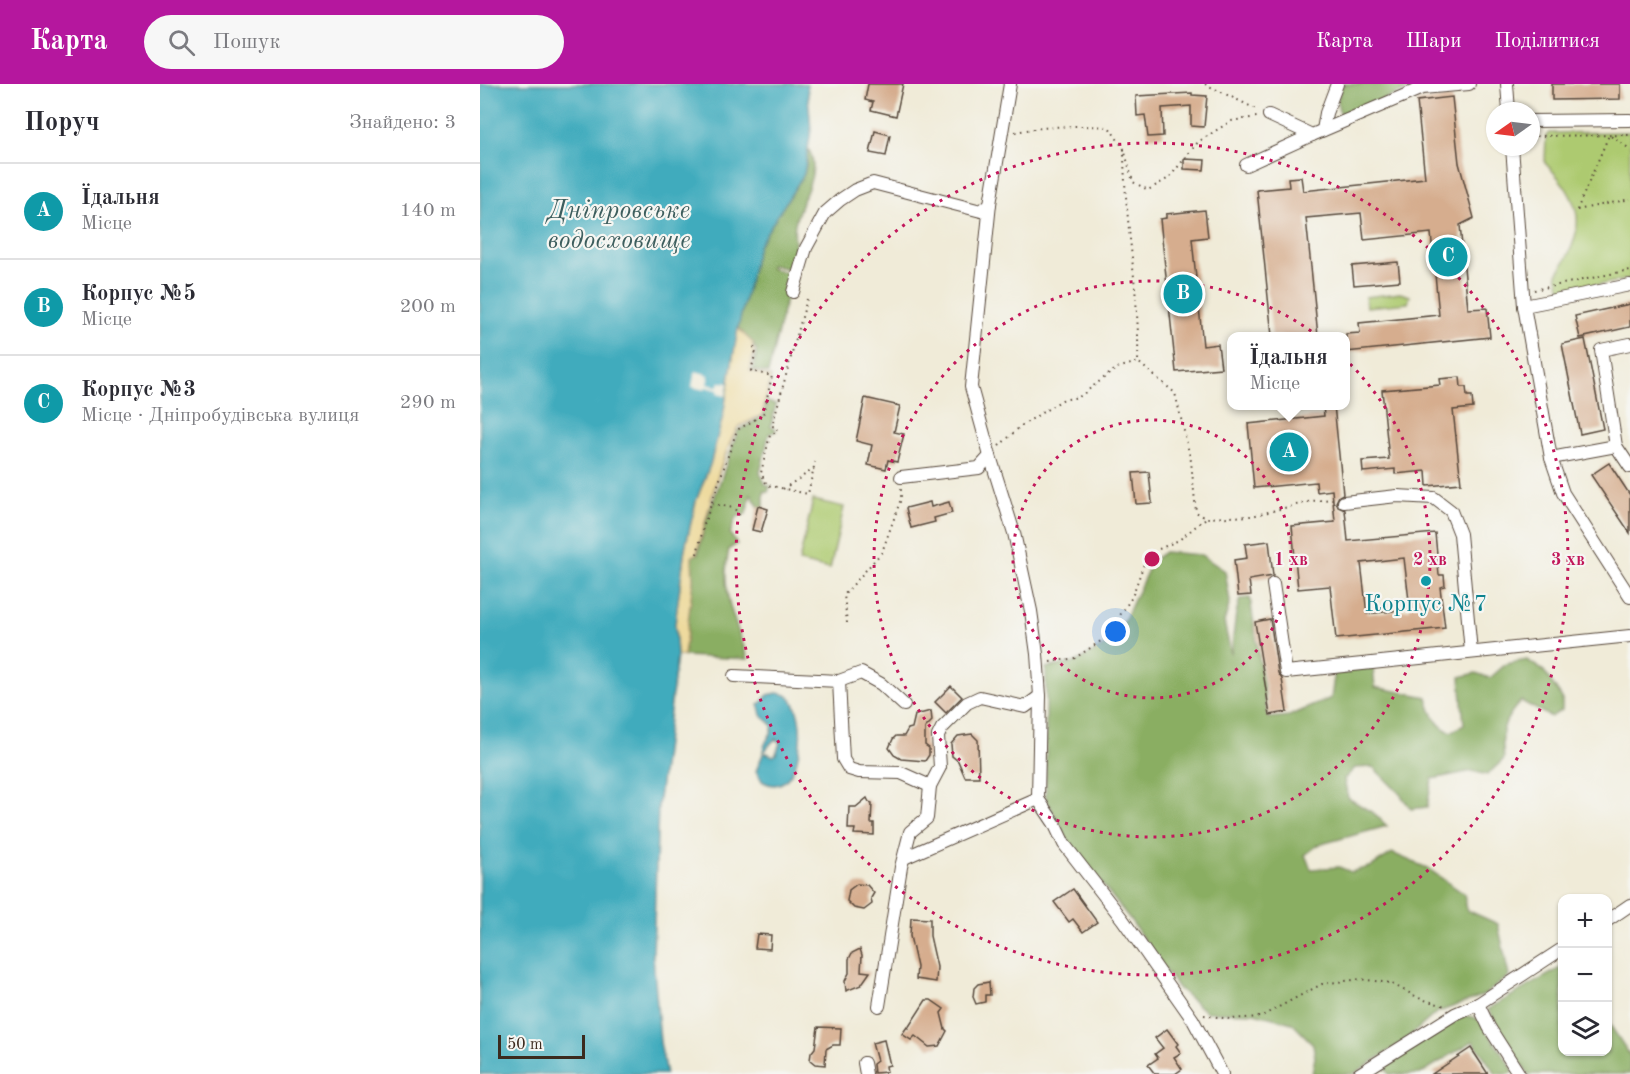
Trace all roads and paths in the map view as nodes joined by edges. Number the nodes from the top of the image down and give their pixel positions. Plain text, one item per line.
1 (1010, 84) edge
2 (1205, 84) edge
3 (1337, 84) edge
4 (1469, 84) edge
5 (1507, 84) edge
6 (1508, 102) edge
7 (1269, 115) junction
8 (1630, 120) edge
9 (1540, 121) edge
10 (1317, 133) junction
11 (1001, 134) junction
12 (1609, 135) junction
13 (1630, 135) edge
14 (1540, 136) edge
15 (1124, 149) junction
16 (1630, 149) edge
17 (1513, 156) edge
18 (1246, 165) dead end
19 (1630, 199) edge
20 (990, 204) junction
21 (1630, 270) edge
22 (1630, 285) edge
23 (792, 292) dead end
24 (1523, 293) junction
25 (807, 298) dead end
26 (1524, 306) junction
27 (1630, 344) edge
28 (753, 345) dead end
29 (1138, 362) junction
30 (1616, 446) junction
31 (990, 456) junction
32 (1551, 458) junction
33 (815, 462) dead end
34 (1630, 467) edge
35 (814, 469) junction
36 (902, 477) joint
37 (783, 489) junction
38 (1338, 500) joint
39 (711, 504) junction
40 (1206, 518) junction
41 (742, 519) dead end
42 (697, 554) dead end
43 (1273, 584) dead end
44 (1630, 597) edge
45 (847, 623) dead end
46 (1630, 636) edge
47 (1471, 652) junction
48 (1038, 665) junction
49 (734, 676) dead end
50 (839, 681) junction
51 (1040, 696) junction
52 (904, 705) dead end
53 (930, 786) junction
54 (1038, 799) junction
55 (904, 858) junction
56 (1630, 905) edge
57 (1612, 917) edge
58 (1558, 952) edge
59 (1478, 1004) junction
60 (879, 1006) dead end
61 (1453, 1008) dead end
62 (1197, 1010) dead end
63 (1373, 1070) edge
64 (1219, 1073) edge
65 (1359, 1074) edge
66 (1519, 1074) edge

1 - 11 street
2 - 7 path
3 - 10 street
4 - 10 street
5 - 6 street
7 - 10 street
7 - 15 path
8 - 9 street
10 - 18 street
11 - 15 path
11 - 20 street
12 - 13 path
12 - 14 path
12 - 16 path
12 - 19 path
15 - 29 path
17 - 24 street
20 - 23 street
20 - 31 street
21 - 24 path
22 - 26 street
24 - 26 street
25 - 37 path
26 - 32 street
27 - 30 street
28 - 39 path
29 - 31 path
29 - 40 path
30 - 32 street
30 - 34 street
31 - 36 street
31 - 48 street
32 - 44 street
33 - 35 path
35 - 37 path
35 - 37 path
36 - 45 path
38 - 40 path
38 - 47 street
39 - 41 path
39 - 42 path
40 - 48 path
43 - 47 street
46 - 47 street
48 - 51 street
49 - 50 street
50 - 52 street
50 - 53 street
51 - 53 street
51 - 54 street
53 - 55 street
54 - 55 street
54 - 64 street
55 - 60 street
56 - 57 street
58 - 59 street
59 - 63 street
59 - 66 street
61 - 62 path
63 - 65 street

